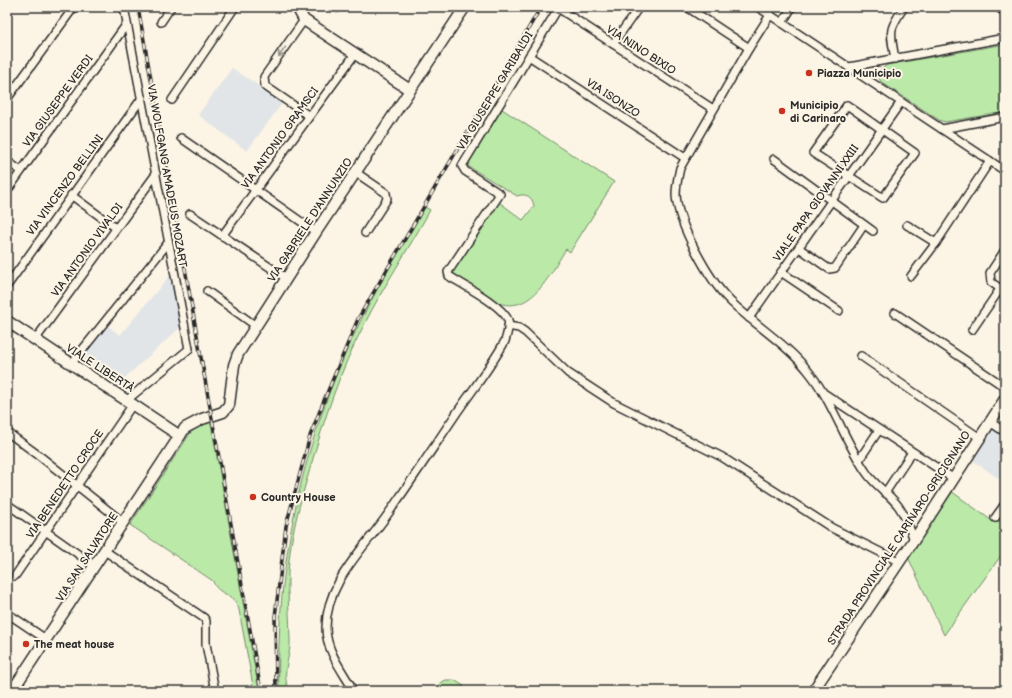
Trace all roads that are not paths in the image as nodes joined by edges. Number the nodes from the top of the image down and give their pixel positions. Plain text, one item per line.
1 (74, 7) edge
2 (124, 7) edge
3 (171, 7) edge
4 (235, 7) edge
5 (297, 7) edge
6 (466, 7) edge
7 (639, 7) edge
8 (686, 7) edge
9 (758, 7) edge
10 (792, 7) edge
11 (904, 7) edge
12 (997, 7) edge
13 (558, 8) edge
14 (1005, 12) edge
15 (770, 15) junction
16 (304, 20) junction
17 (161, 22) dead end
18 (782, 23) junction
19 (126, 25) junction
20 (1005, 38) edge
21 (613, 44) junction
22 (749, 48) junction
23 (355, 54) junction
24 (529, 56) junction
25 (895, 59) junction
26 (849, 67) junction
27 (410, 90) junction
28 (142, 98) junction
29 (7, 99) edge
30 (172, 100) dead end
31 (901, 102) junction
32 (713, 109) junction
33 (309, 116) junction
34 (1005, 117) edge
35 (942, 129) junction
36 (881, 130) junction
37 (181, 138) dead end
38 (685, 158) junction
39 (774, 159) dead end
40 (7, 161) edge
41 (990, 162) junction
42 (21, 171) junction
43 (1005, 171) edge
44 (356, 172) junction
45 (156, 174) junction
46 (848, 177) junction
47 (256, 190) junction
48 (7, 191) edge
49 (71, 195) junction
50 (832, 201) junction
51 (190, 214) dead end
52 (864, 225) junction
53 (907, 225) dead end
54 (116, 228) junction
55 (873, 231) dead end
56 (316, 232) junction
57 (365, 232) dead end
58 (222, 236) junction
59 (168, 243) junction
60 (936, 243) junction
61 (799, 248) junction
62 (1005, 250) edge
63 (781, 272) junction
64 (910, 276) dead end
65 (286, 278) junction
66 (7, 286) edge
67 (1002, 290) edge
68 (207, 291) dead end
69 (839, 311) dead end
70 (895, 313) dead end
71 (749, 318) junction
72 (7, 321) edge
73 (256, 326) junction
74 (508, 326) junction
75 (972, 330) dead end
76 (35, 340) junction
77 (189, 349) joint
78 (861, 356) dead end
79 (72, 364) junction
80 (1005, 387) edge
81 (824, 394) junction
82 (1005, 399) edge
83 (130, 402) junction
84 (990, 422) junction
85 (879, 430) junction
86 (7, 432) edge
87 (1005, 432) edge
88 (180, 436) junction
89 (980, 438) junction
90 (912, 452) junction
91 (858, 460) junction
92 (954, 479) junction
93 (78, 486) junction
94 (885, 493) junction
95 (7, 504) edge
96 (1005, 504) edge
97 (995, 518) dead end
98 (124, 523) junction
99 (46, 531) junction
100 (914, 540) junction
101 (105, 551) junction
102 (900, 562) junction
103 (95, 566) junction
104 (15, 576) dead end
105 (7, 613) edge
106 (46, 640) junction
107 (11, 687) edge
108 (215, 691) edge
109 (354, 691) edge
110 (813, 691) edge

1 - 29 street
2 - 19 street, VIA WOLFGANG AMADEUS MOZART
3 - 17 street
4 - 30 street
5 - 16 street
6 - 27 street, VIA GABRIELE D'ANNUNZIO
7 - 21 street
8 - 22 street
9 - 15 street
10 - 18 street
11 - 25 street
12 - 14 street
13 - 21 street, VIA NINO BIXIO
13 - 24 street, VIA GIUSEPPE GARIBALDI
15 - 18 street
15 - 22 street
16 - 23 street
16 -> 33 street
18 - 26 street
19 - 28 street, VIA WOLFGANG AMADEUS MOZART
19 - 42 street, VIA GIUSEPPE VERDI
20 - 25 street
21 - 32 street, VIA NINO BIXIO
22 - 32 street
23 - 27 street
23 - 33 street, VIA ANTONIO GRAMSCI
24 - 38 street, VIA ISONZO
24 - 74 street, VIA GIUSEPPE GARIBALDI
25 - 26 street
26 - 31 street
27 - 44 street, VIA GABRIELE D'ANNUNZIO
28 - 45 street, VIA WOLFGANG AMADEUS MOZART
28 - 49 street, VIA VINCENZO BELLINI
31 - 35 street
31 - 36 street, VIALE PAPA GIOVANNI XXIII
32 - 38 street
33 - 47 street, VIA ANTONIO GRAMSCI
34 - 35 street
35 - 41 street
36 - 46 street, VIALE PAPA GIOVANNI XXIII
36 - 46 street
36 - 46 street
37 - 47 street
38 - 71 street
39 - 50 street
40 - 42 street
41 - 43 street
41 - 60 street
42 - 48 street, VIA GIUSEPPE VERDI
44 - 56 street, VIA GABRIELE D'ANNUNZIO
44 - 57 street
45 - 54 street, VIA ANTONIO VIVALDI
45 - 59 street, VIA WOLFGANG AMADEUS MOZART
46 - 50 street, VIALE PAPA GIOVANNI XXIII
47 - 56 street
47 - 58 street, VIA ANTONIO GRAMSCI
49 - 54 street
49 - 66 street, VIA VINCENZO BELLINI
50 - 52 street
50 - 61 street, VIALE PAPA GIOVANNI XXIII
51 - 58 street
52 - 55 street
52 - 61 street
53 - 60 street
54 - 76 street, VIA ANTONIO VIVALDI
56 - 65 street, VIA GABRIELE D'ANNUNZIO
58 - 65 street
59 - 77 street, VIA WOLFGANG AMADEUS MOZART
59 - 79 street
60 - 64 street
61 - 63 street, VIALE PAPA GIOVANNI XXIII
62 - 67 street
63 - 69 street
63 - 71 street, VIALE PAPA GIOVANNI XXIII
65 - 73 street, VIA GABRIELE D'ANNUNZIO
67 - 75 street
68 - 73 street
70 - 80 street
71 - 81 street
72 - 76 street, VIALE LIBERTÀ
73 - 88 street, VIA GABRIELE D'ANNUNZIO
74 - 102 street
74 - 109 street
76 - 79 street, VIALE LIBERTÀ
77 - 83 street, VIA BENEDETTO CROCE
78 - 89 street
79 - 83 street, VIALE LIBERTÀ
81 - 85 street
81 - 91 street
82 - 84 street, STRADA PROVINCIALE CARINARO-GRICIGNANO
83 - 88 street, VIALE LIBERTÀ
83 - 93 street, VIA BENEDETTO CROCE
84 - 87 street
84 - 89 street, STRADA PROVINCIALE CARINARO-GRICIGNANO
85 - 90 street
85 - 91 street
86 - 93 street
88 - 98 street, VIA SAN SALVATORE
89 - 92 street, STRADA PROVINCIALE CARINARO-GRICIGNANO
90 - 92 street
90 - 94 street
91 - 94 street
92 - 100 street, STRADA PROVINCIALE CARINARO-GRICIGNANO
93 - 98 street
93 - 99 street, VIA BENEDETTO CROCE
94 - 100 street
95 - 99 street
96 - 97 street
98 - 101 street, VIA SAN SALVATORE
99 - 103 street
99 - 104 street, VIA BENEDETTO CROCE
100 - 102 street, STRADA PROVINCIALE CARINARO-GRICIGNANO
101 - 103 street, VIA SAN SALVATORE
101 - 108 street
102 - 110 street, STRADA PROVINCIALE CARINARO-GRICIGNANO
103 - 106 street, VIA SAN SALVATORE
105 - 106 street
106 - 107 street, VIA SAN SALVATORE

